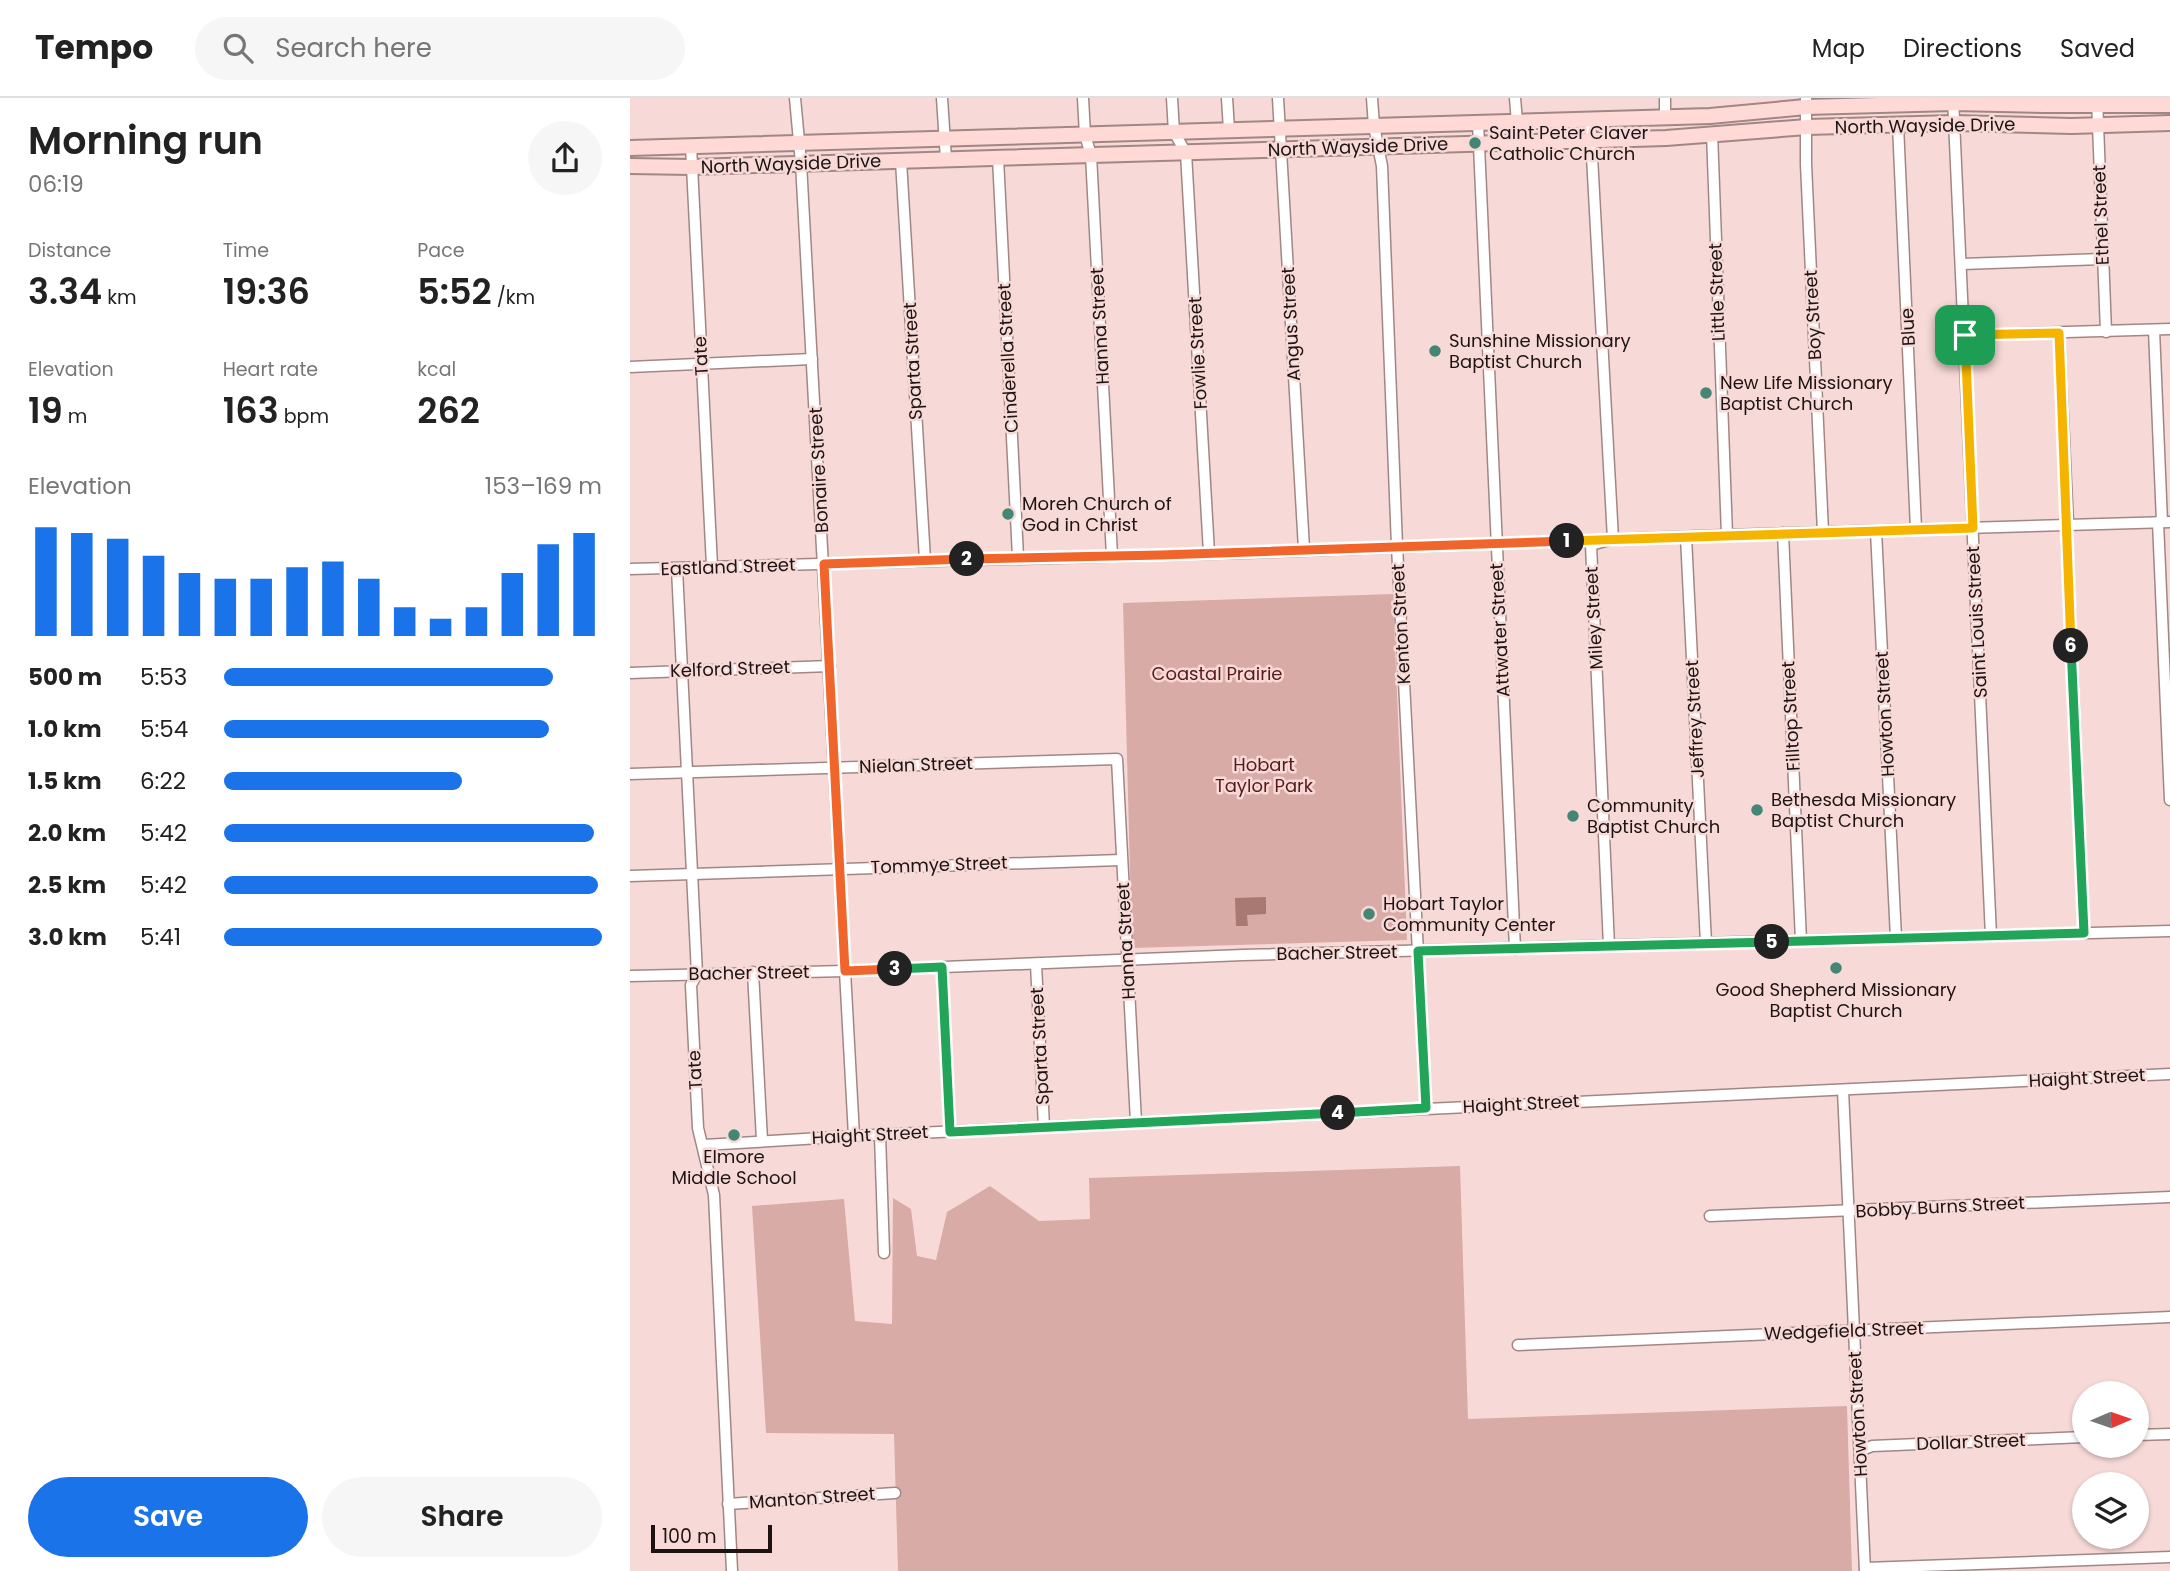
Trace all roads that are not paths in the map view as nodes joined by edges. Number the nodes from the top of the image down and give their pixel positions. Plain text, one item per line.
1 (795, 98) edge
2 (942, 98) edge
3 (1083, 98) edge
4 (1172, 98) edge
5 (1227, 98) edge
6 (1278, 98) edge
7 (1372, 98) edge
8 (1515, 98) edge
9 (1665, 98) edge
10 (1953, 100) edge
11 (2045, 102) edge
12 (2097, 102) edge
13 (1806, 103) edge
14 (2170, 105) edge
15 (1665, 118) junction
16 (1590, 120) junction
17 (1517, 122) junction
18 (1954, 122) junction
19 (1478, 123) junction
20 (2170, 123) edge
21 (1898, 125) junction
22 (2098, 125) junction
23 (1374, 126) junction
24 (1807, 127) junction
25 (1280, 129) junction
26 (1228, 130) junction
27 (1174, 132) junction
28 (1712, 134) junction
29 (1085, 135) junction
30 (1665, 138) junction
31 (944, 139) junction
32 (1591, 140) junction
33 (797, 143) junction
34 (1478, 143) junction
35 (691, 146) junction
36 (1379, 147) junction
37 (630, 148) edge
38 (1281, 149) junction
39 (1186, 153) junction
40 (1091, 155) junction
41 (998, 158) junction
42 (946, 159) junction
43 (901, 161) junction
44 (801, 163) junction
45 (630, 166) edge
46 (692, 167) junction
47 (2102, 259) junction
48 (1962, 264) junction
49 (2154, 330) junction
50 (2170, 330) edge
51 (2106, 332) junction
52 (2059, 333) junction
53 (1965, 335) junction
54 (812, 359) junction
55 (701, 364) junction
56 (630, 367) edge
57 (2163, 522) edge
58 (2067, 524) junction
59 (1973, 528) junction
60 (1916, 529) junction
61 (1876, 531) junction
62 (1823, 532) junction
63 (1783, 533) junction
64 (1727, 535) junction
65 (1686, 537) junction
66 (1614, 540) junction
67 (1496, 544) junction
68 (1396, 547) junction
69 (1304, 549) junction
70 (1209, 553) junction
71 (1112, 556) junction
72 (1018, 557) junction
73 (925, 561) junction
74 (824, 564) junction
75 (712, 566) junction
76 (630, 569) edge
77 (677, 569) junction
78 (830, 666) junction
79 (682, 671) junction
80 (630, 673) edge
81 (1117, 759) joint
82 (835, 768) junction
83 (686, 772) junction
84 (630, 774) edge
85 (2170, 800) edge
86 (1121, 860) junction
87 (841, 868) junction
88 (691, 874) junction
89 (630, 876) edge
90 (2170, 931) edge
91 (2084, 933) junction
92 (1992, 936) junction
93 (1896, 938) junction
94 (1801, 941) junction
95 (1706, 943) junction
96 (1609, 946) junction
97 (1515, 949) junction
98 (1418, 951) junction
99 (1126, 961) junction
100 (1037, 964) junction
101 (942, 967) junction
102 (845, 971) junction
103 (753, 972) junction
104 (696, 974) junction
105 (630, 975) edge
106 (2170, 1074) edge
107 (1843, 1090) junction
108 (1426, 1108) junction
109 (1136, 1122) junction
110 (1044, 1127) junction
111 (950, 1132) junction
112 (880, 1135) junction
113 (854, 1136) junction
114 (762, 1140) junction
115 (704, 1145) junction
116 (2170, 1197) edge
117 (1850, 1211) junction
118 (1710, 1216) dead end
119 (884, 1253) dead end
120 (2170, 1317) edge
121 (1853, 1331) junction
122 (1518, 1345) dead end
123 (2170, 1434) edge
124 (2149, 1435) edge
125 (2072, 1438) edge
126 (1860, 1451) junction
127 (895, 1493) dead end
128 (728, 1504) junction
129 (2170, 1557) edge
130 (1865, 1570) edge
131 (732, 1571) edge

1 - 33 street, Bonaire Street
2 - 31 street
3 - 29 street, Hanna Street
4 - 27 street
5 - 26 street
6 - 25 street, Angus Street
7 - 23 street, Kenton Street
8 - 17 street
9 - 15 street
10 - 11 main road, North Wayside Drive
10 - 13 main road, North Wayside Drive
10 - 18 street, Saint Louis Street
11 - 12 main road, North Wayside Drive
12 - 14 main road, North Wayside Drive
12 - 22 street, Ethel Street
13 - 15 main road, North Wayside Drive
13 - 24 street, Boy Street
15 - 16 main road, North Wayside Drive
15 - 30 main road
16 - 17 main road, North Wayside Drive
16 - 32 street
17 - 19 main road, North Wayside Drive
18 - 21 main road, North Wayside Drive
18 - 22 main road, North Wayside Drive
18 - 48 street, Saint Louis Street
19 - 23 main road, North Wayside Drive
19 - 34 street, Attwater Street
20 - 22 main road, North Wayside Drive
21 - 24 main road, North Wayside Drive
21 - 60 street, Blue
22 - 47 street, Ethel Street
23 - 25 main road, North Wayside Drive
23 - 36 street, Kenton Street
24 - 28 main road, North Wayside Drive
24 - 62 street, Boy Street
25 - 26 main road, North Wayside Drive
25 - 38 street, Angus Street
26 - 27 main road, North Wayside Drive
27 - 29 main road, North Wayside Drive
27 - 39 street
28 - 30 main road, North Wayside Drive
28 - 64 street, Little Street
29 - 31 main road, North Wayside Drive
29 - 40 street, Hanna Street
30 - 32 main road, North Wayside Drive
31 - 33 main road, North Wayside Drive
31 - 42 street
32 - 34 main road, North Wayside Drive
32 - 66 street
33 - 35 main road, North Wayside Drive
33 - 44 street, Bonaire Street
34 - 36 main road, North Wayside Drive
34 - 67 street, Attwater Street
35 - 37 main road, North Wayside Drive
35 - 46 street, Tate
36 - 38 main road, North Wayside Drive
36 - 68 street, Kenton Street
38 - 39 main road, North Wayside Drive
38 - 69 street, Angus Street
39 - 40 main road, North Wayside Drive
39 - 70 street, Fowlie Street
40 - 41 main road, North Wayside Drive
40 - 71 street, Hanna Street
41 - 42 main road, North Wayside Drive
41 - 72 street, Cinderella Street
42 - 43 main road, North Wayside Drive
43 - 44 main road, North Wayside Drive
43 - 73 street, Sparta Street
44 - 46 main road, North Wayside Drive
44 - 54 street, Bonaire Street
45 - 46 main road, North Wayside Drive
46 - 55 street, Tate
47 - 48 street
47 - 51 street, Ethel Street
48 - 53 street, Saint Louis Street
49 - 50 street
49 - 51 street
49 - 57 street
51 - 52 street
52 - 53 street
52 - 58 street
53 - 59 street, Saint Louis Street
54 - 55 street
54 - 74 street, Bonaire Street
55 - 56 street
55 - 75 street, Tate
57 - 58 street, Eastland Street
57 - 85 street
58 - 59 street, Eastland Street
58 - 91 street
59 - 60 street, Eastland Street
59 - 92 street, Saint Louis Street
60 - 61 street, Eastland Street
61 - 62 street, Eastland Street
61 - 93 street, Howton Street
62 - 63 street, Eastland Street
63 - 64 street, Eastland Street
63 - 94 street, Filltop Street
64 - 65 street, Eastland Street
65 - 66 street, Eastland Street
65 - 95 street, Jeffrey Street
66 - 67 street, Eastland Street
66 - 96 street, Miley Street
67 - 68 street, Eastland Street
67 - 97 street, Attwater Street
68 - 69 street, Eastland Street
68 - 98 street, Kenton Street
69 - 70 street, Eastland Street
70 - 71 street, Eastland Street
71 - 72 street, Eastland Street
72 - 73 street, Eastland Street
73 - 74 street, Eastland Street
74 - 75 street, Eastland Street
74 - 78 street, Bonaire Street
75 - 77 street, Eastland Street
76 - 77 street, Eastland Street
77 - 79 street, Tate
78 - 79 street, Kelford Street
78 - 82 street, Bonaire Street
79 - 80 street, Kelford Street
79 - 83 street, Tate
81 - 82 street, Nielan Street
81 - 86 street, Hanna Street
82 - 83 street, Nielan Street
82 - 87 street, Bonaire Street
83 - 84 street, Nielan Street
83 - 88 street, Tate
86 - 87 street, Tommye Street
86 - 99 street, Hanna Street
87 - 88 street, Tommye Street
87 - 102 street, Bonaire Street
88 - 89 street, Tommye Street
88 - 104 street, Tate
90 - 91 street, Bacher Street
91 - 92 street, Bacher Street
92 - 93 street, Bacher Street
93 - 94 street, Bacher Street
94 - 95 street, Bacher Street
95 - 96 street, Bacher Street
96 - 97 street, Bacher Street
97 - 98 street, Bacher Street
98 - 99 street, Bacher Street
98 - 108 street, Kenton Street
99 - 100 street, Bacher Street
99 - 109 street, Hanna Street
100 - 101 street, Bacher Street
100 - 110 street, Sparta Street
101 - 102 street, Bacher Street
101 - 111 street
102 - 103 street, Bacher Street
102 - 113 street, Bonaire Street
103 - 104 street, Bacher Street
103 - 114 street
104 - 105 street, Bacher Street
104 - 115 street, Tate
106 - 107 street, Haight Street
107 - 108 street, Haight Street
107 - 117 street, Howton Street
108 - 109 street, Haight Street
109 - 110 street, Haight Street
110 - 111 street, Haight Street
111 - 112 street, Haight Street
112 - 113 street, Haight Street
112 - 119 street
113 - 114 street, Haight Street
114 - 115 street, Haight Street
115 - 128 street, Tate
116 - 117 street, Bobby Burns Street
117 - 118 street, Bobby Burns Street
117 - 121 street, Howton Street
120 - 121 street, Wedgefield Street
121 - 122 street, Wedgefield Street
121 - 126 street, Howton Street
123 - 124 street
125 - 126 street, Dollar Street
126 - 130 street, Howton Street
127 - 128 street, Manton Street
128 - 131 street, Tate
129 - 130 street

